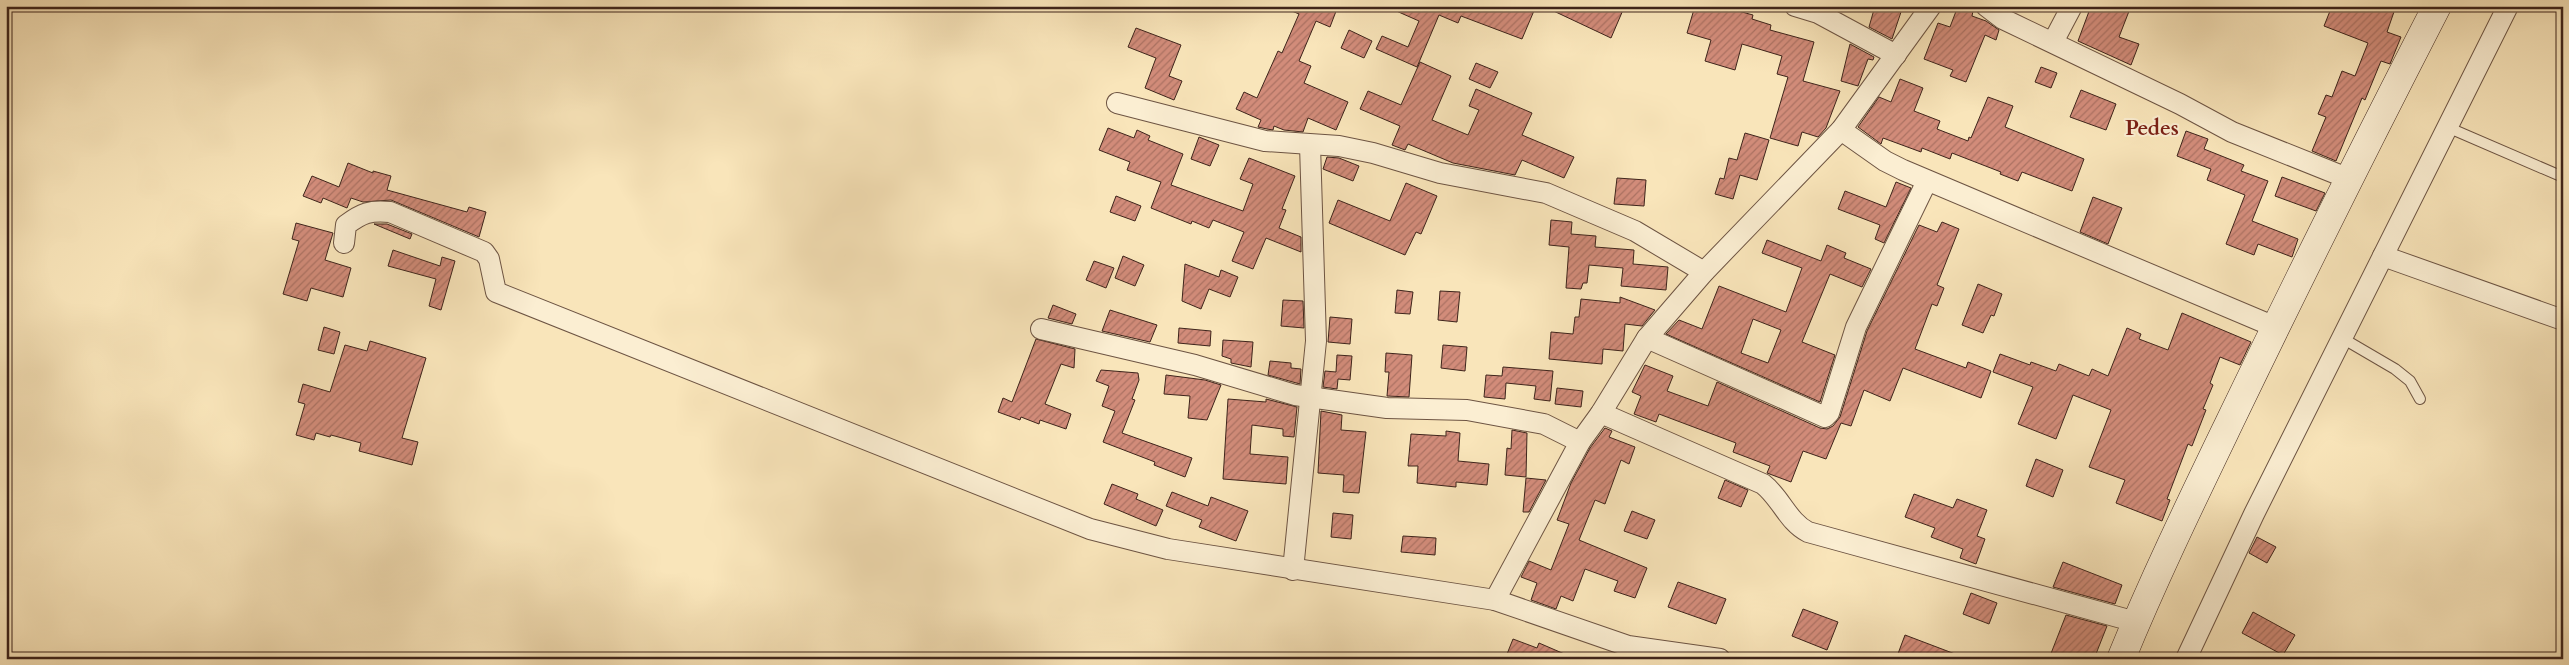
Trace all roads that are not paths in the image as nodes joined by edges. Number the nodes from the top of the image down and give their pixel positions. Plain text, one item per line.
1 (1795, 6) edge
2 (1931, 6) edge
3 (1986, 6) edge
4 (2072, 6) edge
5 (2437, 6) edge
6 (2508, 6) edge
7 (2053, 42) junction
8 (1896, 55) junction
9 (1117, 103) dead end
10 (2447, 127) junction
11 (1841, 130) junction
12 (1310, 146) junction
13 (2563, 177) edge
14 (2347, 178) junction
15 (1927, 180) junction
16 (344, 243) dead end
17 (2383, 256) junction
18 (1704, 272) junction
19 (2563, 320) edge
20 (2275, 327) junction
21 (1041, 329) dead end
22 (1647, 338) junction
23 (2342, 338) junction
24 (1311, 397) junction
25 (2420, 399) dead end
26 (1601, 413) junction
27 (1580, 442) junction
28 (1293, 570) junction
29 (1495, 600) junction
30 (2136, 622) junction
31 (1625, 652) edge
32 (1720, 659) edge
33 (2121, 659) edge
34 (2186, 659) edge

1 - 8 street
2 - 8 street
3 - 7 street
4 - 7 street
5 - 14 main road
6 - 10 street
7 - 14 street
8 - 11 street
9 - 12 street
10 - 13 lane
10 - 17 street
11 - 15 street
11 - 18 street
12 - 18 street
12 - 24 street
14 - 20 main road
15 - 20 street
15 - 22 street
16 - 28 street
17 - 19 street
17 - 23 street
18 - 22 street
20 - 30 main road
21 - 24 street
22 - 26 street
23 - 25 lane
23 - 34 street
24 - 27 street
24 - 28 street
26 - 27 street
26 - 30 street
27 - 29 street
28 - 29 street
29 - 31 street
30 - 33 main road
31 - 32 street

